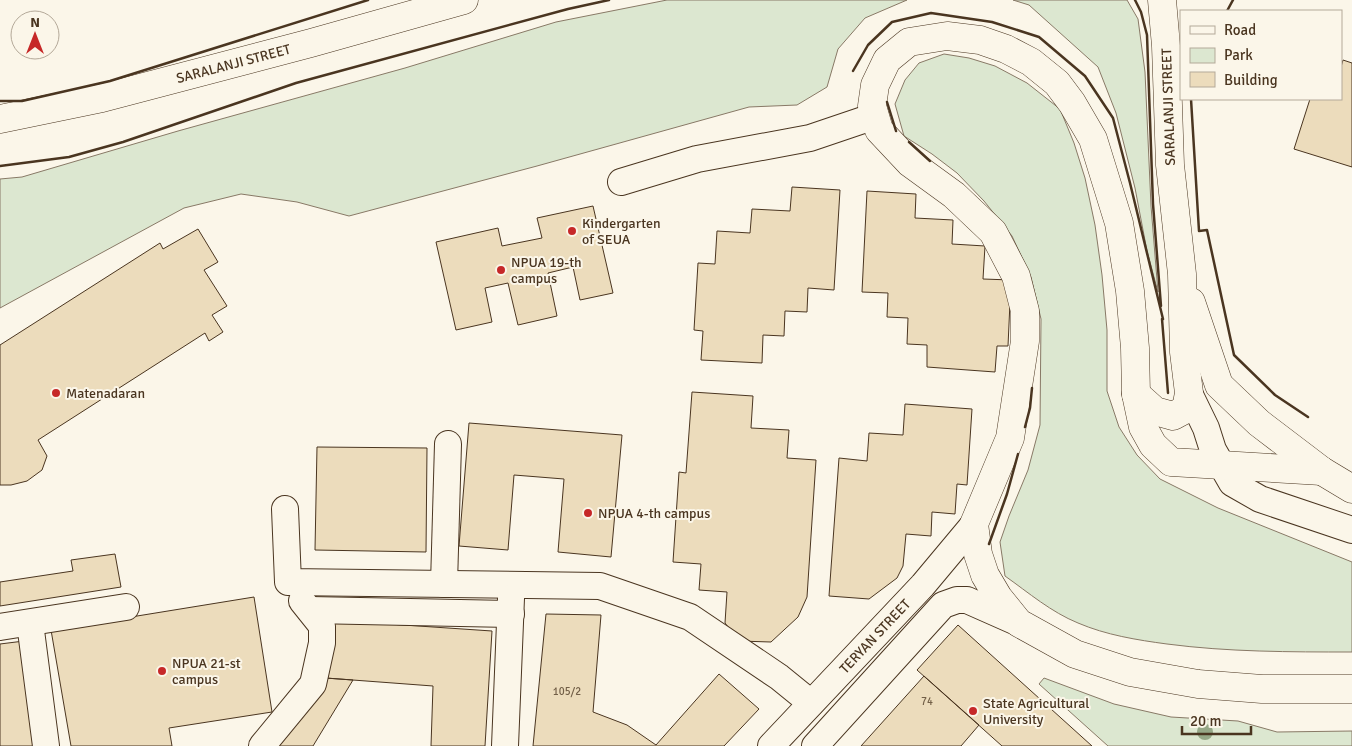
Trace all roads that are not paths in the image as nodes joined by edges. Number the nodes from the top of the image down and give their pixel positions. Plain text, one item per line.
1 (464, 0) edge
2 (1162, 0) edge
3 (875, 116) junction
4 (0, 119) edge
5 (621, 182) dead end
6 (1182, 274) junction
7 (1189, 393) junction
8 (1136, 394) junction
9 (448, 444) dead end
10 (1221, 465) junction
11 (1322, 471) junction
12 (1352, 489) edge
13 (285, 509) dead end
14 (974, 524) junction
15 (1352, 530) edge
16 (288, 582) junction
17 (444, 584) junction
18 (512, 585) junction
19 (126, 607) dead end
20 (310, 610) junction
21 (510, 614) junction
22 (30, 623) junction
23 (1019, 623) junction
24 (0, 627) edge
25 (1352, 690) edge
26 (811, 703) junction
27 (46, 746) edge
28 (262, 746) edge
29 (505, 746) edge
30 (772, 746) edge
31 (815, 746) edge

1 - 4 main road, SARALANJI STREET
2 - 6 main road, SARALANJI STREET
3 - 5 street
3 - 8 main road
3 - 14 main road
6 - 7 main road
6 - 11 main road
7 - 8 main road
7 - 10 street
8 - 10 main road
9 - 17 street
10 - 11 main road
10 - 15 street
11 - 12 main road
13 - 16 street
14 - 23 main road
14 - 26 street, TERYAN STREET
16 - 17 street
16 - 20 street
17 - 18 street
18 - 21 street
18 - 26 street
19 - 22 street
20 - 21 street
20 - 28 street
21 - 29 street
22 - 24 street
22 - 27 street
23 - 25 main road
23 - 31 street, TERYAN STREET
26 - 30 street, TERYAN STREET

